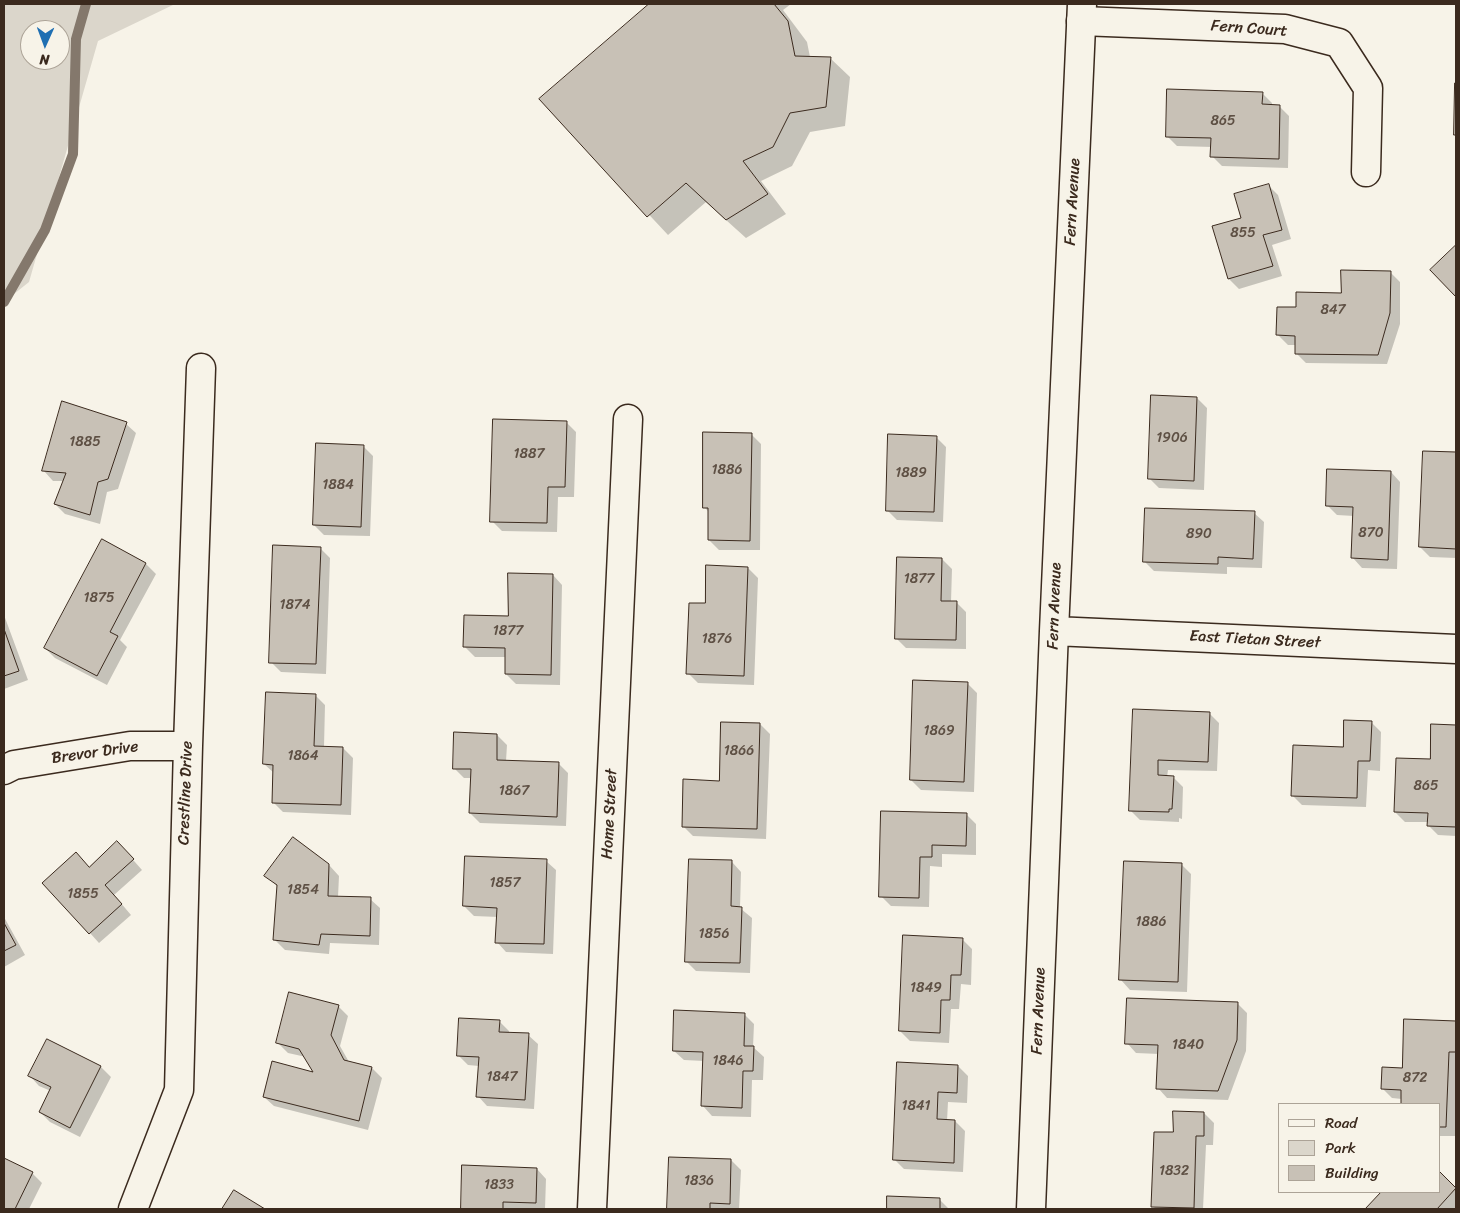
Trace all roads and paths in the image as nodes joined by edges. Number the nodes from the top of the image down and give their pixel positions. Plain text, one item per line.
1 (1081, 13) edge
2 (1366, 172) dead end
3 (202, 368) dead end
4 (628, 419) dead end
5 (1054, 630) junction
6 (1456, 649) edge
7 (188, 746) junction
8 (4, 770) edge
9 (132, 1209) edge
10 (592, 1209) edge
11 (1031, 1209) edge

1 - 2 street, Fern Court
1 - 5 street, Fern Avenue
3 - 7 street, Crestline Drive
4 - 10 street, Home Street
5 - 6 street, East Tietan Street
5 - 11 street, Fern Avenue
7 - 8 street, Brevor Drive
7 - 9 street, Crestline Drive

